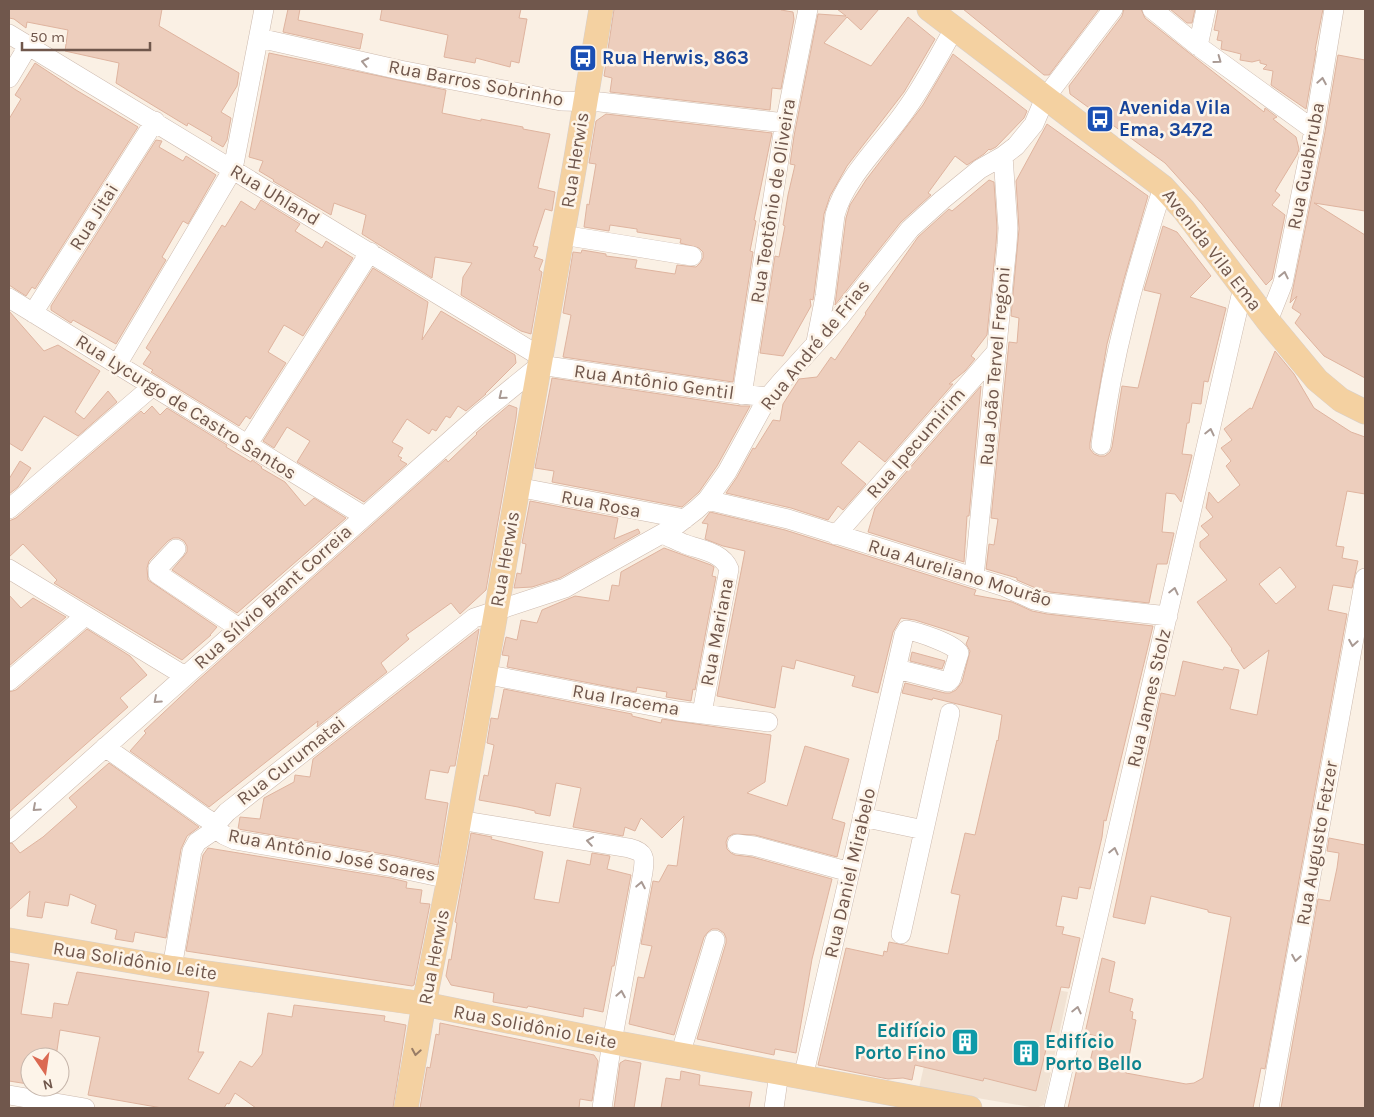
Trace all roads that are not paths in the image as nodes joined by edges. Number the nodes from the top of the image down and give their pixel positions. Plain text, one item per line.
1 (264, 9) edge
2 (601, 9) edge
3 (808, 9) edge
4 (929, 9) edge
5 (1113, 9) edge
6 (1152, 9) edge
7 (1206, 9) edge
8 (1334, 9) edge
9 (954, 29) junction
10 (9, 34) edge
11 (258, 38) junction
12 (28, 46) junction
13 (1198, 46) junction
14 (9, 78) edge
15 (1045, 98) junction
16 (584, 102) junction
17 (155, 121) junction
18 (785, 123) junction
19 (1314, 130) junction
20 (1003, 156) junction
21 (233, 169) junction
22 (1163, 187) junction
23 (562, 235) junction
24 (370, 252) junction
25 (692, 256) dead end
26 (1243, 287) junction
27 (9, 298) edge
28 (33, 313) junction
29 (1268, 321) junction
30 (816, 342) junction
31 (997, 352) junction
32 (540, 361) junction
33 (118, 363) junction
34 (153, 386) junction
35 (742, 395) junction
36 (768, 397) junction
37 (1365, 412) edge
38 (248, 444) junction
39 (1101, 445) dead end
40 (517, 487) junction
41 (707, 500) junction
42 (9, 509) edge
43 (364, 516) junction
44 (685, 519) junction
45 (662, 534) junction
46 (836, 535) junction
47 (176, 549) dead end
48 (9, 569) edge
49 (974, 577) junction
50 (1365, 578) edge
51 (496, 612) junction
52 (85, 616) junction
53 (1168, 616) junction
54 (239, 628) junction
55 (897, 669) dead end
56 (484, 674) junction
57 (185, 676) junction
58 (9, 681) edge
59 (702, 713) junction
60 (950, 713) dead end
61 (768, 722) dead end
62 (105, 747) junction
63 (862, 817) junction
64 (459, 820) junction
65 (216, 827) junction
66 (10, 830) edge
67 (924, 830) junction
68 (736, 844) dead end
69 (850, 872) junction
70 (449, 879) junction
71 (901, 934) dead end
72 (9, 940) edge
73 (715, 940) dead end
74 (172, 968) junction
75 (424, 1004) junction
76 (612, 1042) junction
77 (680, 1055) junction
78 (779, 1073) junction
79 (803, 1078) junction
80 (9, 1095) edge
81 (939, 1106) edge
82 (85, 1108) edge
83 (406, 1108) edge
84 (602, 1108) edge
85 (774, 1108) edge
86 (970, 1108) edge
87 (1054, 1108) edge
88 (1268, 1108) edge

1 - 11 street
2 - 16 main road, Rua Herwis
3 - 18 street, Rua Teotônio de Oliveira
4 - 9 main road, Avenida Vila Ema
5 - 15 street, Rua André de Frias
6 - 13 street
7 - 13 street
19 -> 8 street, Rua Guabiruba
9 - 15 main road, Avenida Vila Ema
9 - 30 street
10 - 12 street, Rua Uhland
16 -> 11 street, Rua Barros Sobrinho
11 - 21 street
12 - 14 street
12 - 17 street, Rua Uhland
13 -> 19 street
15 - 20 street, Rua André de Frias
15 - 22 main road, Avenida Vila Ema
16 - 18 street, Rua Barros Sobrinho
16 - 23 main road, Rua Herwis
17 - 21 street, Rua Uhland
17 - 28 street, Rua Jitai
18 - 35 street, Rua Teotônio de Oliveira
29 -> 19 street, Rua Guabiruba
20 - 30 street, Rua André de Frias
20 - 31 street, Rua João Tervel Fregoni
21 - 24 street, Rua Uhland
21 - 33 street
22 - 26 main road, Avenida Vila Ema
22 - 39 street
23 - 25 street
23 - 32 main road, Rua Herwis
24 - 32 street, Rua Uhland
24 - 38 street
26 - 29 main road, Avenida Vila Ema
53 -> 26 street, Rua James Stolz
27 - 28 street, Rua Lycurgo de Castro Santos
28 - 33 street, Rua Lycurgo de Castro Santos
29 - 37 main road, Avenida Vila Ema
30 - 36 street, Rua André de Frias
31 - 46 street, Rua Ipecumirim
31 - 49 street, Rua João Tervel Fregoni
32 - 35 street, Rua Antônio Gentil
32 - 40 main road, Rua Herwis
32 -> 43 street, Rua Sílvio Brant Correia
33 - 34 street, Rua Lycurgo de Castro Santos
34 - 38 street, Rua Lycurgo de Castro Santos
34 - 42 street
35 - 36 street, Rua Antônio Gentil
36 - 41 street, Rua André de Frias
38 - 43 street, Rua Lycurgo de Castro Santos
40 - 44 street, Rua Rosa
40 - 51 main road, Rua Herwis
41 - 44 street, Rua André de Frias
41 - 46 street, Rua Aureliano Mourão
43 - 54 street, Rua Sílvio Brant Correia
44 - 45 street, Rua André de Frias
45 - 51 street, Rua André de Frias
45 - 59 street, Rua Mariana
46 - 49 street, Rua Aureliano Mourão
47 - 54 street
48 - 52 street
49 - 53 street, Rua Aureliano Mourão
50 -> 88 street, Rua Augusto Fetzer
51 - 56 main road, Rua Herwis
51 - 65 street, Rua Curumatai
52 - 57 street
52 - 58 street
87 -> 53 street, Rua James Stolz
54 - 57 street, Rua Sílvio Brant Correia
55 - 63 street, Rua Daniel Mirabelo
56 - 59 street, Rua Iracema
56 - 64 main road, Rua Herwis
57 -> 62 street, Rua Sílvio Brant Correia
59 - 61 street, Rua Iracema
60 - 67 street
62 - 65 street, Rua Antônio José Soares
62 -> 66 street, Rua Sílvio Brant Correia
63 - 67 street
63 - 69 street, Rua Daniel Mirabelo
64 - 70 main road, Rua Herwis
76 -> 64 street
65 - 70 street, Rua Antônio José Soares
65 - 74 street, Rua Curumatai
67 - 71 street
68 - 69 street
69 - 79 street, Rua Daniel Mirabelo
70 - 75 main road, Rua Herwis
72 - 74 main road, Rua Solidônio Leite
73 - 77 street
74 - 75 main road, Rua Solidônio Leite
75 - 76 main road, Rua Solidônio Leite
75 -> 83 main road, Rua Herwis
76 - 77 main road, Rua Solidônio Leite
76 - 84 street
77 - 78 main road, Rua Solidônio Leite
78 - 79 main road, Rua Solidônio Leite
78 - 85 street
79 - 81 main road, Rua Solidônio Leite
80 - 82 street
81 - 86 main road, Rua Solidônio Leite

